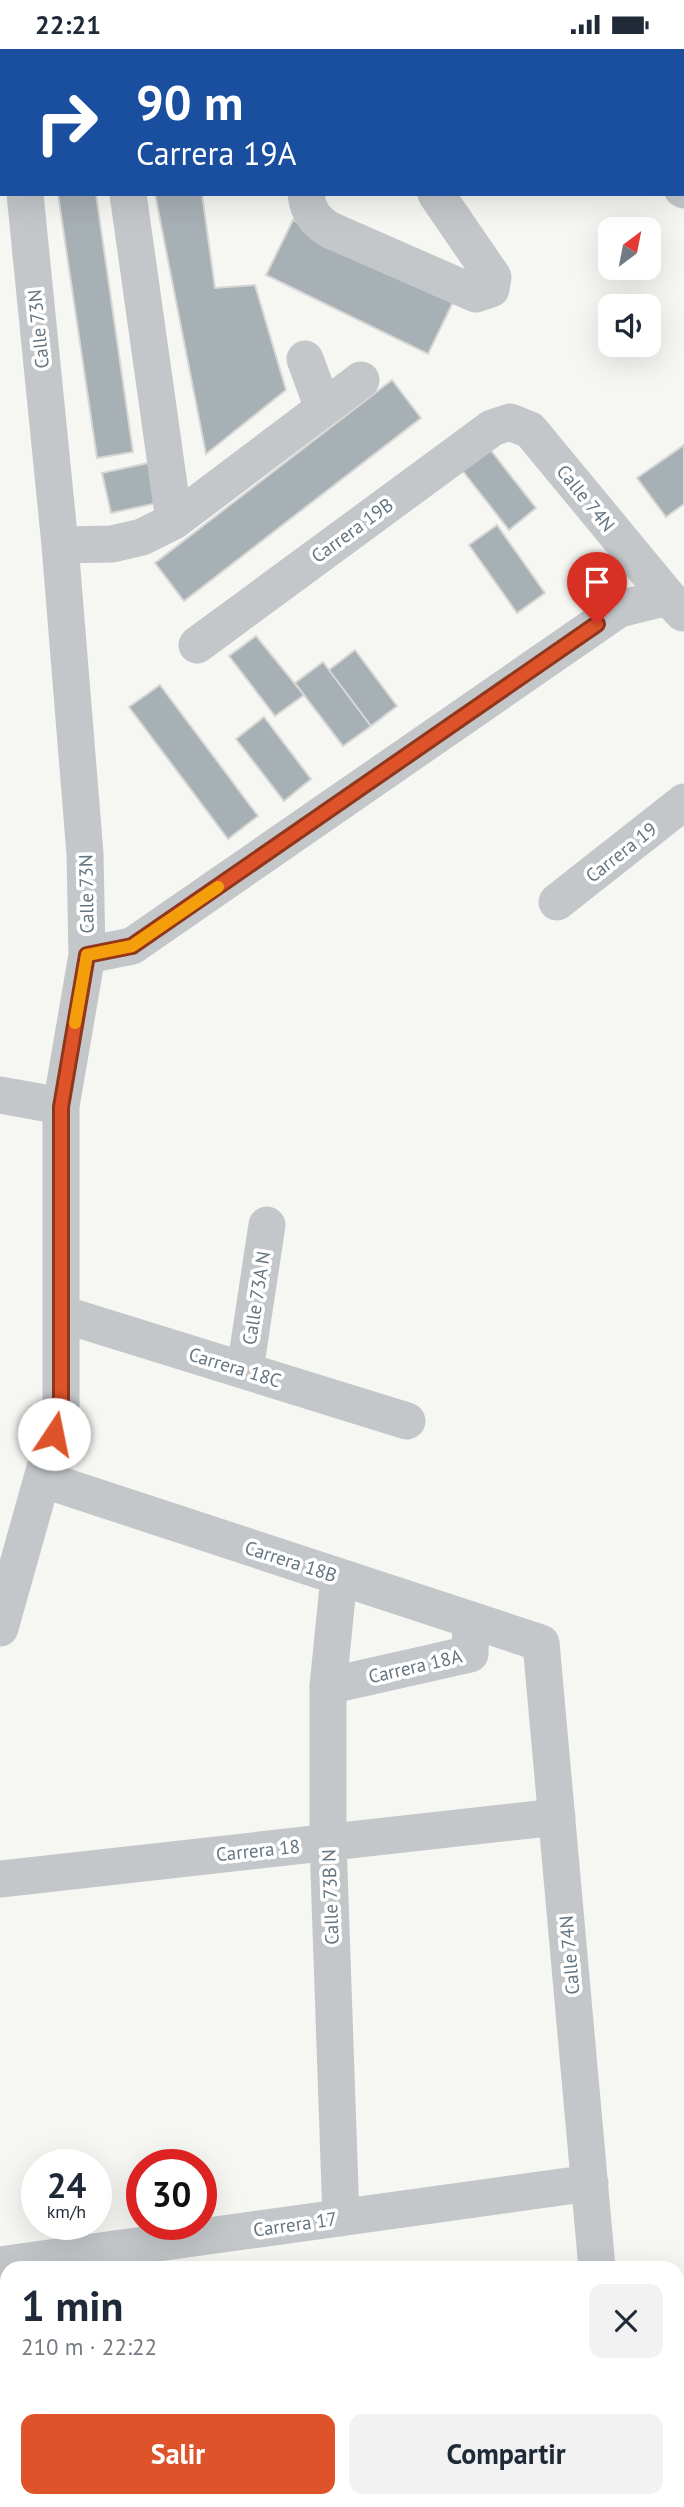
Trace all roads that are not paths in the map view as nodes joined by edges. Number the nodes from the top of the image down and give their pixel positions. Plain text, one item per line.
1 (25, 196) edge
2 (128, 196) edge
3 (307, 196) edge
4 (437, 196) edge
5 (305, 359) dead end
6 (360, 380) dead end
7 (323, 408) junction
8 (510, 422) joint
9 (174, 521) junction
10 (60, 545) junction
11 (676, 605) edge
12 (197, 645) dead end
13 (684, 802) edge
14 (557, 902) dead end
15 (87, 955) junction
16 (0, 1095) edge
17 (61, 1107) junction
18 (267, 1225) dead end
19 (62, 1314) junction
20 (245, 1370) junction
21 (408, 1421) dead end
22 (42, 1479) junction
23 (339, 1577) junction
24 (471, 1620) junction
25 (0, 1628) edge
26 (541, 1643) joint
27 (328, 1686) junction
28 (557, 1817) junction
29 (328, 1842) junction
30 (0, 1879) edge
31 (590, 2183) junction
32 (341, 2218) junction
33 (29, 2261) edge
34 (596, 2261) edge

1 - 10 street, Calle 73N
2 - 9 street
3 - 4 street
5 - 7 street
6 - 7 street
7 - 9 street
8 - 11 street, Calle 74N
8 - 12 street, Carrera 19B
9 - 10 street
10 - 15 street, Calle 73N
11 - 15 street
13 - 14 street, Carrera 19
15 - 17 street, Calle 73N
16 - 17 street
17 - 19 street, Calle 73N
18 - 20 street, Calle 73A N
19 - 20 street, Carrera 18C
19 - 22 street, Calle 73N
20 - 21 street, Carrera 18C
22 - 23 street, Carrera 18B
22 - 25 street, Calle 73N
23 - 24 street, Carrera 18B
23 - 27 street, Calle 73B N
24 - 26 street, Carrera 18B
24 - 27 street, Carrera 18A
26 - 28 street, Calle 74N
27 - 29 street, Calle 73B N
28 - 29 street, Carrera 18
28 - 31 street, Calle 74N
29 - 30 street, Carrera 18
29 - 32 street, Calle 73B N
31 - 32 street, Carrera 17
31 - 34 street, Calle 74N
32 - 33 street, Carrera 17

